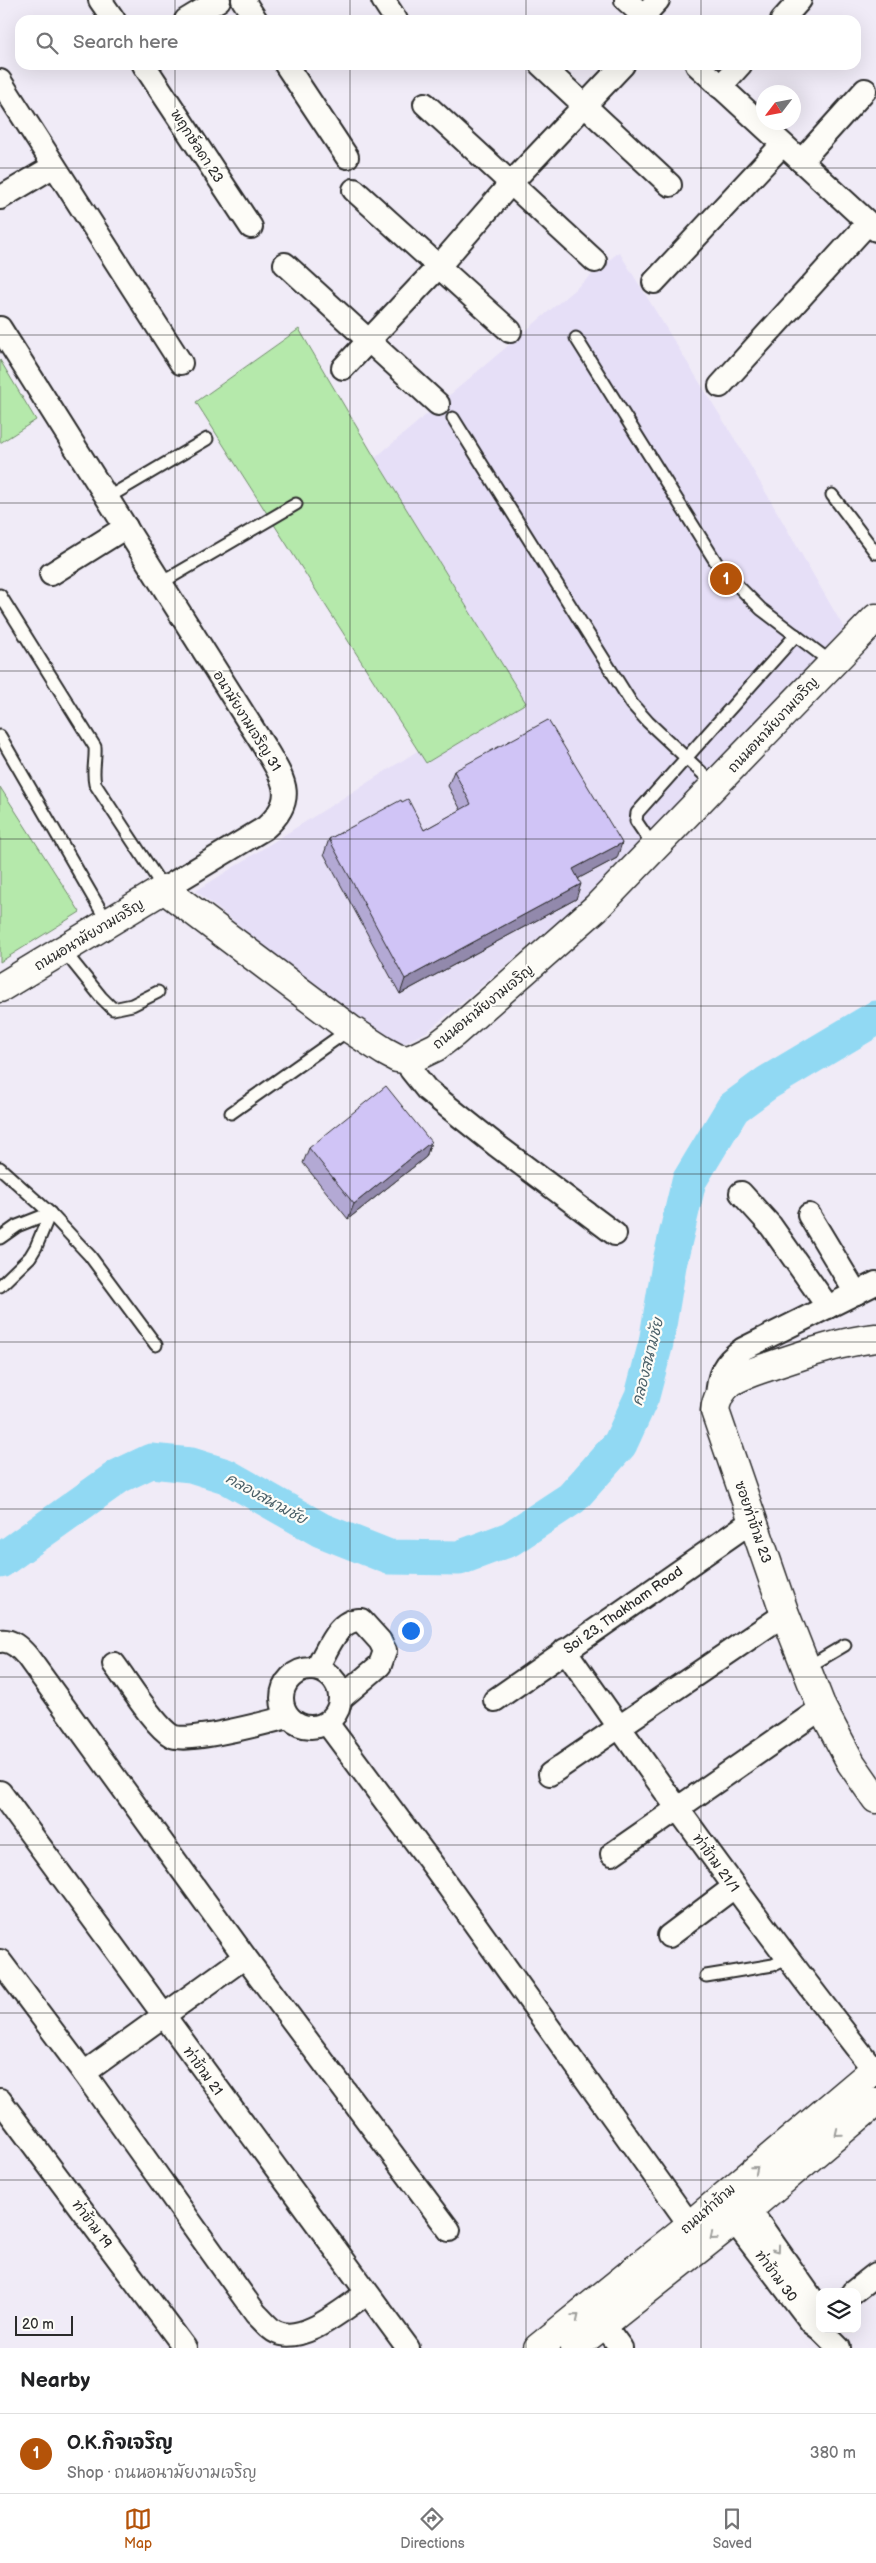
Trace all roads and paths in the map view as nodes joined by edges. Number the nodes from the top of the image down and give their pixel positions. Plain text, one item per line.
1 (100, 0) edge
2 (219, 0) edge
3 (243, 0) edge
4 (383, 0) edge
5 (626, 0) edge
6 (800, 0) edge
7 (650, 12) edge
8 (110, 15) edge
9 (194, 15) edge
10 (253, 15) edge
11 (393, 15) edge
12 (786, 15) edge
13 (147, 70) edge
14 (289, 70) edge
15 (546, 70) edge
16 (619, 70) edge
17 (702, 70) edge
18 (735, 70) edge
19 (0, 81) edge
20 (720, 87) junction
21 (865, 90) dead end
22 (425, 104) dead end
23 (586, 106) junction
24 (782, 146) junction
25 (347, 157) dead end
26 (801, 160) junction
27 (54, 166) junction
28 (512, 182) junction
29 (670, 185) dead end
30 (354, 190) dead end
31 (0, 198) edge
32 (251, 227) dead end
33 (872, 227) edge
34 (595, 261) dead end
35 (285, 264) dead end
36 (440, 265) junction
37 (654, 282) dead end
38 (0, 328) edge
39 (510, 331) dead end
40 (368, 338) junction
41 (576, 338) dead end
42 (181, 363) dead end
43 (343, 368) dead end
44 (720, 386) dead end
45 (446, 411) joint
46 (207, 439) dead end
47 (832, 495) dead end
48 (108, 498) junction
49 (296, 504) dead end
50 (126, 527) junction
51 (876, 553) edge
52 (51, 574) dead end
53 (161, 583) junction
54 (0, 594) edge
55 (876, 618) edge
56 (796, 635) junction
57 (832, 663) junction
58 (0, 736) edge
59 (687, 757) junction
60 (716, 786) junction
61 (655, 849) junction
62 (164, 889) junction
63 (108, 923) junction
64 (64, 950) junction
65 (0, 988) edge
66 (158, 992) dead end
67 (350, 1029) junction
68 (410, 1060) junction
69 (231, 1113) dead end
70 (0, 1168) edge
71 (741, 1193) dead end
72 (50, 1213) junction
73 (809, 1215) dead end
74 (615, 1234) dead end
75 (0, 1238) edge
76 (0, 1286) edge
77 (866, 1288) edge
78 (828, 1307) junction
79 (876, 1338) edge
80 (156, 1344) dead end
81 (717, 1398) junction
82 (752, 1521) junction
83 (785, 1614) junction
84 (0, 1641) edge
85 (845, 1646) dead end
86 (565, 1650) junction
87 (114, 1664) dead end
88 (806, 1668) junction
89 (316, 1669) junction
90 (340, 1698) junction
91 (495, 1700) dead end
92 (822, 1708) junction
93 (288, 1717) junction
94 (327, 1723) junction
95 (619, 1727) junction
96 (550, 1774) dead end
97 (0, 1792) edge
98 (876, 1799) edge
99 (676, 1810) junction
100 (612, 1854) dead end
101 (734, 1887) junction
102 (669, 1936) dead end
103 (245, 1957) junction
104 (786, 1959) junction
105 (0, 1961) edge
106 (706, 1976) dead end
107 (164, 2016) junction
108 (875, 2069) edge
109 (84, 2073) junction
110 (0, 2100) edge
111 (876, 2102) edge
112 (742, 2215) junction
113 (690, 2225) junction
114 (449, 2230) dead end
115 (876, 2274) edge
116 (858, 2288) edge
117 (366, 2294) junction
118 (816, 2317) edge
119 (604, 2325) junction
120 (185, 2348) edge
121 (408, 2348) edge
122 (538, 2348) edge
123 (574, 2348) edge
124 (621, 2348) edge

1 - 8 street
2 - 9 street
3 - 10 street
4 - 11 street
5 - 7 street
6 - 12 street
13 - 32 street, พฤกษ์ลดา 23
14 - 25 street
15 - 23 street
16 - 23 street
17 - 20 street
18 - 20 street
19 - 27 street
20 - 24 street
21 - 26 street
22 - 28 street
23 - 28 street
23 - 29 street
24 - 26 street
24 - 37 street
26 - 33 street
27 - 31 street
27 - 42 street
28 - 34 street
28 - 36 street
30 - 36 street
33 - 44 street
35 - 40 street
36 - 39 street
36 - 40 street
38 - 48 street, อนามัยงามเจริญ 31
40 - 43 street
40 - 45 street
41 - 56 lane
45 - 59 lane
46 - 48 lane
47 - 51 lane
48 - 50 street, อนามัยงามเจริญ 31
49 - 53 lane
50 - 52 street
50 - 53 street, อนามัยงามเจริญ 31
53 - 62 street, อนามัยงามเจริญ 31
54 - 62 lane
55 - 57 street, ถนนอนามัยงามเจริญ
56 - 57 lane
56 - 59 lane
57 - 60 street, ถนนอนามัยงามเจริญ
58 - 63 lane
59 - 60 lane
59 - 61 lane
60 - 61 street, ถนนอนามัยงามเจริญ
61 - 68 street, ถนนอนามัยงามเจริญ
62 - 63 street, ถนนอนามัยงามเจริญ
62 - 67 street
63 - 64 street, ถนนอนามัยงามเจริญ
64 - 65 street, ถนนอนามัยงามเจริญ
64 - 66 lane
67 - 68 street
67 - 69 lane
68 - 74 street
70 - 72 lane
71 - 78 street
72 - 75 lane
72 - 76 lane
72 - 80 lane
73 - 77 street
77 - 78 street
78 - 81 street
79 - 81 street
81 - 82 street, ซอยท่าข้าม 23
82 - 83 street, ซอยท่าข้าม 23
82 - 86 street, Soi 23, Thakham Road
83 - 88 street, ซอยท่าข้าม 23
83 - 95 street
84 - 103 street
85 - 88 lane
86 - 91 street, Soi 23, Thakham Road
86 - 95 street, ท่าข้าม 21/1
87 - 93 street
88 - 92 street, ซอยท่าข้าม 23
89 - 90 street
89 - 90 street
89 - 93 street
90 - 94 street
92 - 98 street, ซอยท่าข้าม 23
92 - 99 street
93 - 94 street
94 - 113 street
95 - 96 street
95 - 99 street, ท่าข้าม 21/1
97 - 107 street, ท่าข้าม 21
99 - 100 street
99 - 101 street, ท่าข้าม 21/1
101 - 102 street
101 - 104 street, ท่าข้าม 21/1
103 - 107 street
103 - 114 street
104 - 106 lane
104 - 108 street, ท่าข้าม 21/1
105 - 109 street
107 - 109 street
107 - 117 street, ท่าข้าม 21
113 -> 108 street, ถนนท่าข้าม
109 - 117 street
110 - 120 street, ท่าข้าม 19
111 -> 112 street, ถนนท่าข้าม
112 - 118 street, ท่าข้าม 30
112 -> 119 street, ถนนท่าข้าม
122 -> 113 street, ถนนท่าข้าม
115 - 116 street
117 - 121 street, ท่าข้าม 21
119 - 123 street, ถนนท่าข้าม
119 - 124 street

